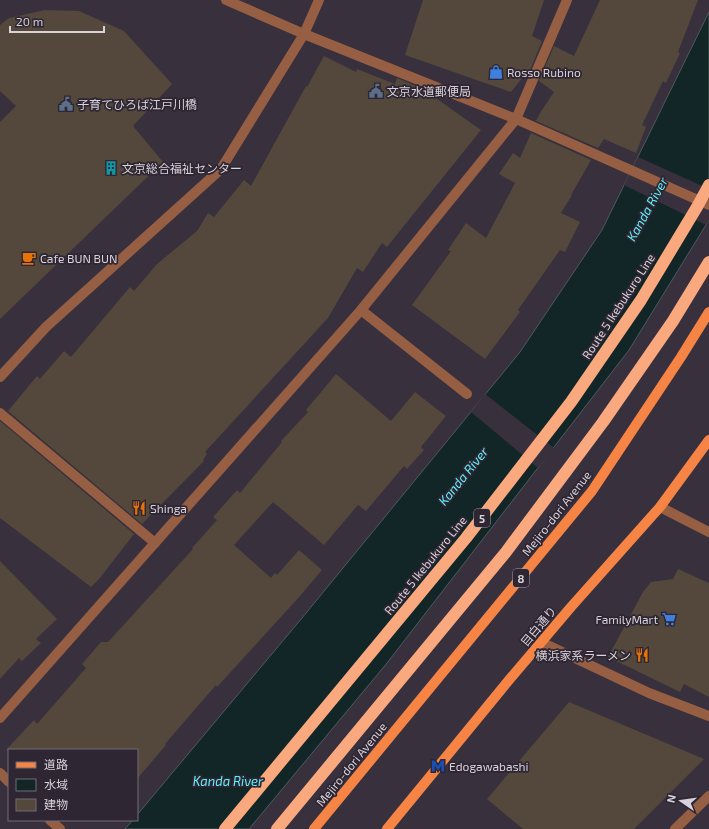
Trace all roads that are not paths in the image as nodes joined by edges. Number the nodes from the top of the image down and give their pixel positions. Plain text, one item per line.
1 (226, 0) edge
2 (319, 0) edge
3 (567, 0) edge
4 (304, 34) junction
5 (516, 119) junction
6 (709, 185) edge
7 (709, 205) edge
8 (709, 262) edge
9 (361, 310) junction
10 (709, 312) edge
11 (0, 378) edge
12 (467, 394) dead end
13 (0, 413) edge
14 (709, 440) edge
15 (660, 507) junction
16 (709, 532) edge
17 (155, 543) junction
18 (542, 642) junction
19 (709, 716) edge
20 (0, 718) edge
21 (0, 773) edge
22 (8, 781) edge
23 (709, 796) edge
24 (51, 821) edge
25 (60, 829) edge
26 (225, 829) edge
27 (277, 829) edge
28 (314, 829) edge
29 (387, 829) edge
30 (675, 829) edge

1 - 4 street
2 - 4 street
3 - 5 street
4 - 5 street
4 - 11 street
5 - 7 street
5 - 9 street
6 - 26 highway, Route 5 Ikebukuro Line / 5, bridge
8 - 27 highway
9 - 12 street
9 - 17 street
10 - 28 main road, Mejiro-dori Avenue / 8
13 - 17 street
14 - 15 main road, 目白通り
15 - 16 street
15 - 18 main road, 目白通り
17 - 20 street
18 - 19 street
18 - 29 main road, 目白通り
21 - 22 street
23 - 30 street
24 - 25 street

